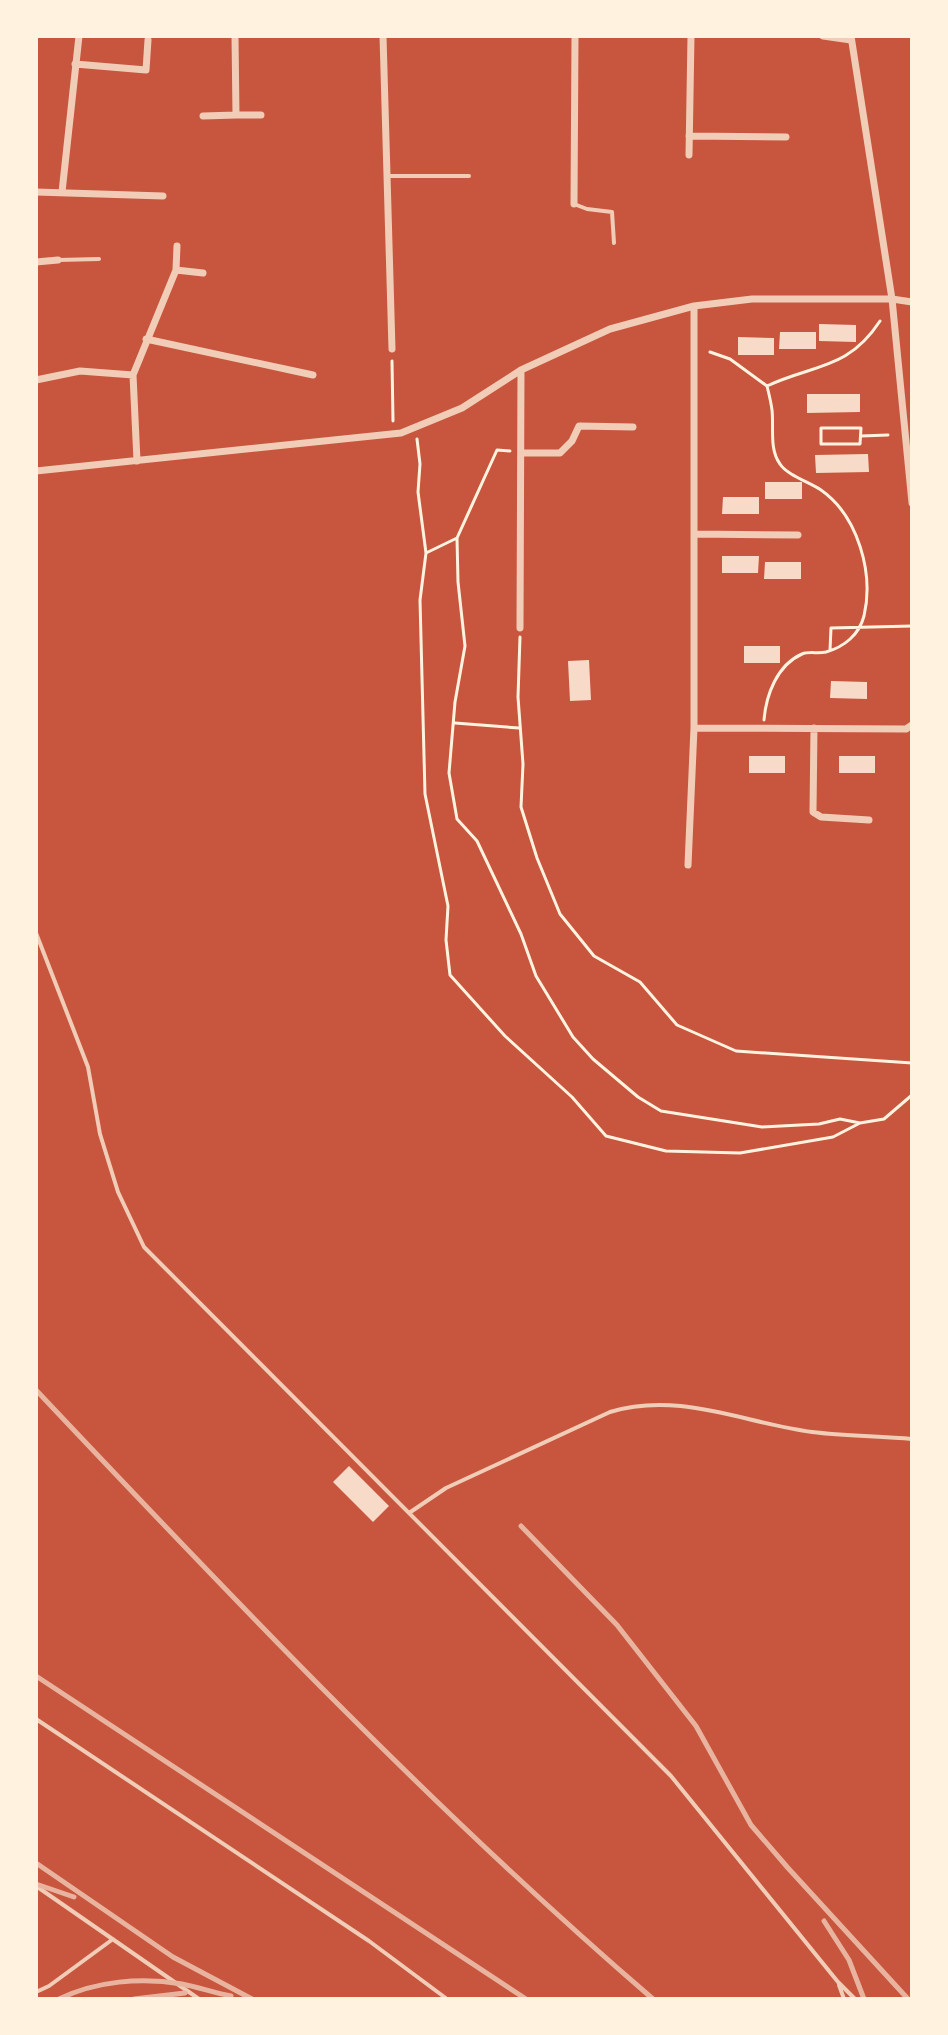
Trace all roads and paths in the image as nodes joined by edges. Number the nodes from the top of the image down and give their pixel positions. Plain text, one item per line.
1 (79, 36) edge
2 (235, 36) edge
3 (383, 36) edge
4 (575, 36) edge
5 (691, 36) edge
6 (823, 36) edge
7 (851, 38) edge
8 (148, 40) dead end
9 (75, 64) junction
10 (236, 115) junction
11 (261, 115) dead end
12 (203, 116) dead end
13 (689, 136) junction
14 (786, 137) dead end
15 (689, 155) dead end
16 (385, 176) junction
17 (469, 176) dead end
18 (36, 192) edge
19 (62, 192) junction
20 (163, 196) dead end
21 (574, 204) joint
22 (614, 243) dead end
23 (177, 246) dead end
24 (99, 259) dead end
25 (58, 260) joint
26 (36, 262) edge
27 (176, 270) junction
28 (203, 273) dead end
29 (892, 299) junction
30 (912, 302) edge
31 (694, 306) junction
32 (880, 321) dead end
33 (146, 339) junction
34 (392, 349) joint
35 (521, 370) junction
36 (133, 375) junction
37 (313, 375) dead end
38 (36, 380) edge
39 (767, 386) dead end
40 (633, 427) dead end
41 (415, 429) junction
42 (401, 433) junction
43 (888, 435) dead end
44 (861, 436) junction
45 (522, 453) junction
46 (137, 461) junction
47 (36, 471) edge
48 (912, 503) edge
49 (694, 534) junction
50 (798, 535) dead end
51 (457, 538) junction
52 (426, 553) junction
53 (912, 626) edge
54 (520, 628) joint
55 (830, 650) dead end
56 (455, 723) junction
57 (912, 725) edge
58 (520, 728) junction
59 (694, 728) junction
60 (814, 728) junction
61 (869, 820) dead end
62 (688, 865) dead end
63 (36, 933) edge
64 (912, 1063) edge
65 (912, 1095) edge
66 (860, 1123) junction
67 (912, 1439) edge
68 (409, 1513) junction
69 (36, 1719) edge
70 (36, 1886) edge
71 (113, 1939) junction
72 (838, 1982) junction
73 (36, 1992) edge
74 (199, 1999) edge
75 (447, 1999) edge
76 (844, 1999) edge
77 (855, 1999) edge

1 - 9 street
2 - 10 street
3 - 16 street
4 - 21 street
5 - 13 street
6 - 7 street
7 - 29 street
8 - 9 street
9 - 19 street
10 - 11 street
10 - 12 street
13 - 14 street
13 - 15 street
16 - 17 lane
16 - 34 street
18 - 19 street
19 - 20 street
21 - 22 lane
23 - 27 street
24 - 25 lane
25 - 26 street
27 - 28 street
27 - 33 street
29 - 30 street
29 - 31 street
29 - 48 street
31 - 35 street
31 - 49 street
32 - 39 path
33 - 36 street
33 - 37 street
34 - 42 path
35 - 41 street
35 - 45 street
36 - 38 street
36 - 46 street
40 - 45 street
41 - 42 street
41 - 52 path
42 - 46 street
43 - 44 path
44 - 44 path
45 - 51 path
45 - 54 street
46 - 47 street
49 - 50 street
49 - 59 street
51 - 52 path
51 - 56 path
52 - 66 path
53 - 55 path
54 - 58 path
56 - 58 path
56 - 66 path
57 - 60 street
58 - 64 path
59 - 60 street
59 - 62 street
60 - 61 street
63 - 68 lane
65 - 66 path
67 - 68 lane
68 - 72 lane
69 - 75 lane
70 - 71 lane
71 - 73 lane
71 - 74 lane
72 - 76 lane
72 - 77 lane

